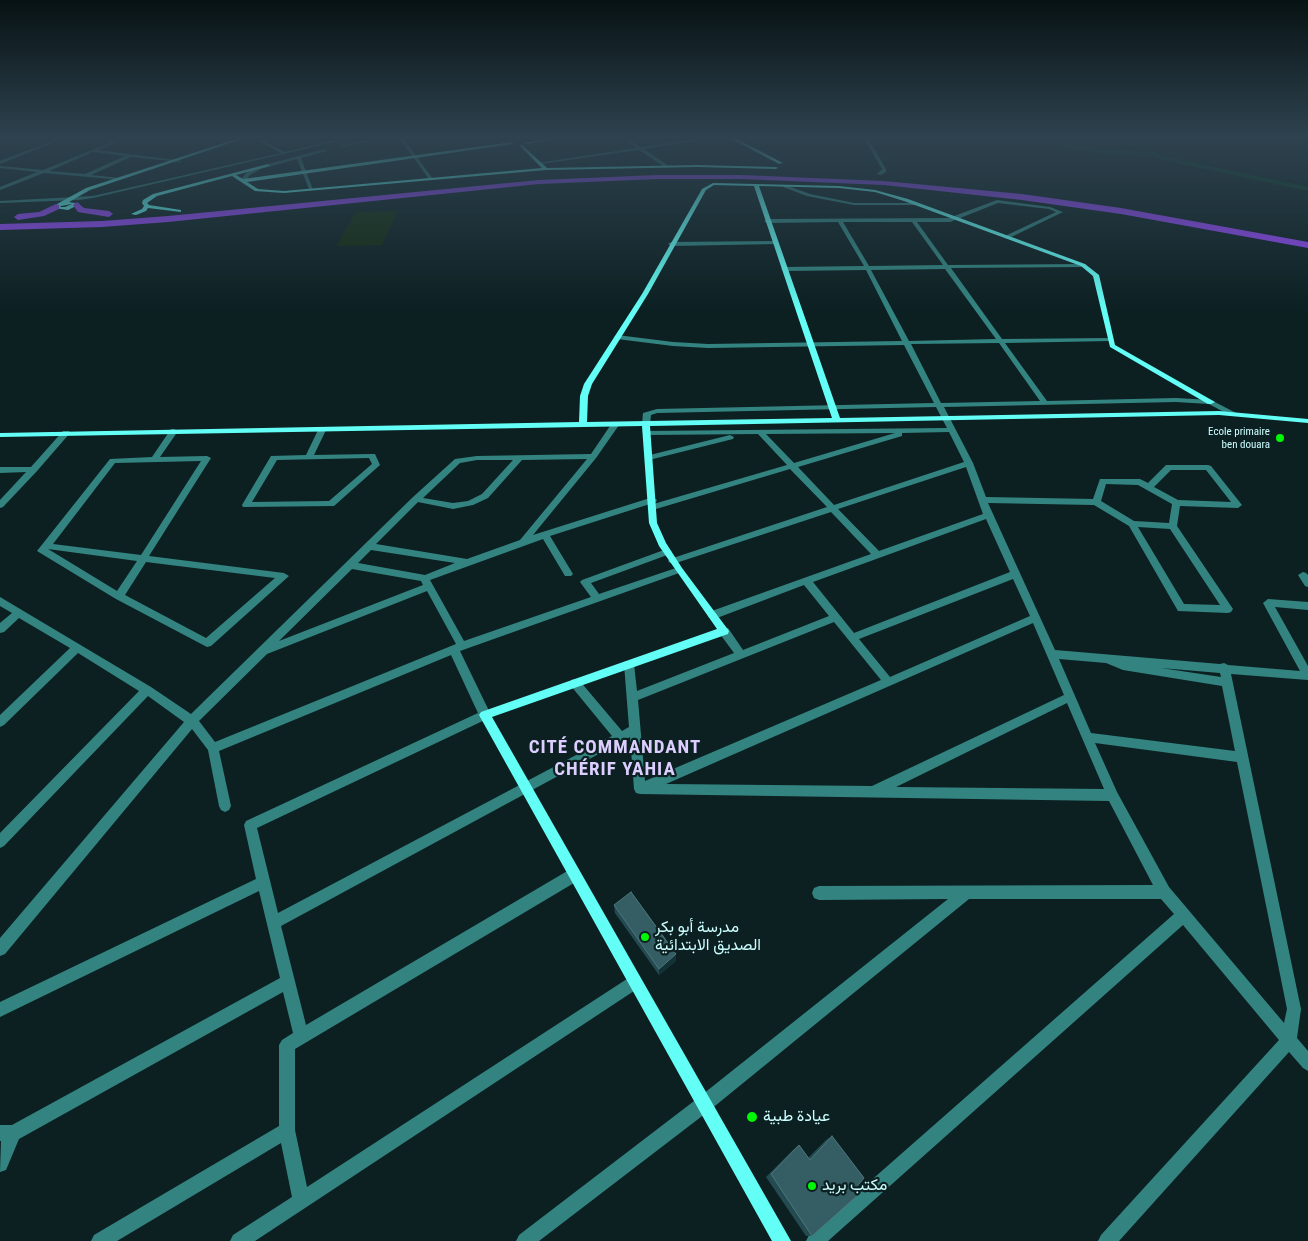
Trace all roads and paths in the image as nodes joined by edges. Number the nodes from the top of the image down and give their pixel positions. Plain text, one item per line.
1 (80, 196) edge
2 (83, 196) edge
3 (102, 196) edge
4 (153, 196) edge
5 (326, 196) edge
6 (400, 196) edge
7 (700, 196) edge
8 (759, 196) edge
9 (813, 196) edge
10 (892, 196) edge
11 (1012, 196) edge
12 (1061, 196) edge
13 (0, 202) edge
14 (76, 202) junction
15 (918, 204) junction
16 (59, 205) junction
17 (147, 206) junction
18 (179, 210) junction
19 (132, 214) junction
20 (955, 218) junction
21 (0, 219) edge
22 (840, 220) junction
23 (913, 220) junction
24 (767, 221) junction
25 (0, 226) edge
26 (1007, 237) junction
27 (1308, 238) edge
28 (775, 243) junction
29 (671, 244) junction
30 (1308, 245) edge
31 (1083, 264) junction
32 (947, 266) junction
33 (867, 267) junction
34 (784, 269) junction
35 (617, 337) junction
36 (1110, 339) junction
37 (1000, 340) junction
38 (906, 342) junction
39 (811, 343) junction
40 (1211, 402) junction
41 (1046, 404) junction
42 (940, 406) junction
43 (834, 408) junction
44 (1234, 414) junction
45 (838, 421) junction
46 (1308, 421) edge
47 (950, 424) junction
48 (583, 425) junction
49 (615, 425) junction
50 (646, 429) junction
51 (322, 430) junction
52 (912, 430) junction
53 (174, 432) junction
54 (748, 432) junction
55 (760, 432) junction
56 (66, 433) junction
57 (0, 435) edge
58 (593, 456) junction
59 (308, 457) junction
60 (520, 457) junction
61 (649, 458) junction
62 (154, 460) junction
63 (969, 463) junction
64 (792, 466) junction
65 (34, 469) junction
66 (0, 470) edge
67 (1149, 487) junction
68 (416, 499) junction
69 (982, 500) junction
70 (1096, 502) junction
71 (653, 503) junction
72 (1176, 503) junction
73 (0, 505) edge
74 (833, 508) junction
75 (988, 515) junction
76 (1132, 524) junction
77 (1173, 526) junction
78 (545, 535) junction
79 (523, 542) junction
80 (46, 546) junction
81 (368, 546) junction
82 (877, 555) junction
83 (143, 557) junction
84 (673, 561) junction
85 (467, 562) junction
86 (350, 565) junction
87 (568, 574) dead end
88 (1015, 574) junction
89 (806, 581) junction
90 (427, 582) junction
91 (119, 596) junction
92 (597, 599) junction
93 (0, 601) edge
94 (1308, 606) edge
95 (18, 613) junction
96 (713, 615) junction
97 (836, 617) junction
98 (1036, 618) junction
99 (0, 629) edge
100 (724, 631) junction
101 (852, 638) junction
102 (77, 648) junction
103 (458, 648) junction
104 (262, 652) junction
105 (1051, 654) junction
106 (741, 655) junction
107 (1100, 657) junction
108 (629, 664) junction
109 (1224, 667) junction
110 (1308, 676) edge
111 (888, 682) junction
112 (1227, 682) junction
113 (575, 683) junction
114 (147, 690) junction
115 (1070, 697) junction
116 (632, 698) junction
117 (485, 715) junction
118 (192, 721) junction
119 (0, 722) edge
120 (635, 729) junction
121 (620, 737) junction
122 (1087, 737) junction
123 (214, 748) junction
124 (1242, 757) junction
125 (525, 788) junction
126 (640, 789) junction
127 (872, 792) junction
128 (1112, 795) junction
129 (225, 806) dead end
130 (0, 842) edge
131 (574, 874) junction
132 (264, 882) junction
133 (1164, 892) junction
134 (819, 893) dead end
135 (966, 893) junction
136 (1183, 915) junction
137 (274, 922) junction
138 (0, 949) edge
139 (288, 981) junction
140 (635, 982) junction
141 (0, 1010) edge
142 (300, 1036) junction
143 (1289, 1041) junction
144 (1308, 1063) edge
145 (704, 1104) junction
146 (287, 1130) junction
147 (6, 1133) edge
148 (0, 1164) edge
149 (301, 1201) junction
150 (100, 1241) edge
151 (239, 1241) edge
152 (525, 1241) edge
153 (782, 1241) edge
154 (814, 1241) edge
155 (1107, 1241) edge

1 - 14 street
2 - 14 street
3 - 14 street
4 - 17 street
5 - 18 highway
6 - 25 highway
7 - 29 street
8 - 24 street
9 - 15 street
10 - 15 street
11 - 30 highway
12 - 27 highway
13 - 14 street
14 - 16 street
14 - 16 street
14 - 19 highway
15 - 20 street
16 - 21 highway
17 - 18 street
17 - 19 street
18 - 19 highway
19 - 21 highway
20 - 23 street
20 - 26 street
20 - 26 street
22 - 23 street
22 - 24 street
22 - 33 street
23 - 32 street
24 - 28 street
26 - 31 street
28 - 29 street
28 - 34 street
29 - 35 street
31 - 32 street
31 - 36 street
32 - 33 street
32 - 37 street
33 - 34 street
33 - 38 street
34 - 39 street
35 - 39 street
35 - 48 street
36 - 37 street
36 - 40 street
37 - 38 street
37 - 41 street
38 - 39 street
38 - 42 street
39 - 43 street
40 - 41 street
40 - 44 street
41 - 42 street
42 - 43 street
42 - 47 street
43 - 45 street
43 - 50 street
44 - 46 street
44 - 47 street
45 - 47 street
45 - 50 street
47 - 52 street
47 - 63 street
48 - 49 street
48 - 51 street
49 - 50 street
49 - 58 street
50 - 54 street
50 - 61 street
51 - 53 street
51 - 59 street
52 - 55 street
52 - 64 street
53 - 56 street
53 - 62 street
54 - 55 street
54 - 61 street
55 - 64 street
56 - 57 street
56 - 65 street
58 - 60 street
58 - 79 street
59 - 59 street
60 - 68 street
60 - 68 street
61 - 71 street
62 - 80 street
62 - 83 street
63 - 69 street
63 - 74 street
64 - 71 street
64 - 74 street
65 - 66 street
65 - 73 street
67 - 70 street
67 - 72 street
67 - 72 street
68 - 81 street
69 - 70 street
69 - 75 street
70 - 76 street
71 - 78 street
71 - 84 street
72 - 77 street
74 - 82 street
74 - 84 street
75 - 82 street
75 - 88 street
76 - 77 street
76 - 77 street
78 - 79 street
78 - 87 street
79 - 85 street
80 - 83 street
80 - 91 street
81 - 85 street
81 - 86 street
82 - 89 street
83 - 91 street
83 - 91 street
84 - 92 street
84 - 92 street
84 - 96 street
85 - 90 street
86 - 90 street
86 - 104 street
88 - 98 street
88 - 101 street
89 - 96 street
89 - 97 street
90 - 103 street
90 - 104 street
92 - 103 street
93 - 95 street
94 - 110 street
95 - 99 street
95 - 102 street
96 - 100 street
97 - 101 street
97 - 106 street
98 - 105 street
98 - 111 street
100 - 106 street
100 - 108 street
101 - 111 street
102 - 114 street
102 - 119 street
103 - 117 street
103 - 123 street
104 - 118 street
105 - 107 street
105 - 115 street
106 - 116 street
107 - 109 street
107 - 112 street
108 - 113 street
108 - 116 street
109 - 110 street
109 - 112 street
111 - 126 street
112 - 124 street
113 - 117 street
113 - 121 street
114 - 118 street
114 - 130 street
115 - 122 street
115 - 127 street
116 - 120 street
117 - 125 street
117 - 132 street
118 - 123 street
118 - 138 street
120 - 121 street
120 - 126 street
121 - 125 street
122 - 124 street
122 - 128 street
123 - 129 street
124 - 143 street
125 - 131 street
125 - 137 street
126 - 127 street
127 - 128 street
128 - 133 street
131 - 140 street
131 - 142 street
132 - 137 street
132 - 141 street
133 - 135 street
133 - 136 street
134 - 135 street
135 - 145 street
136 - 143 street
136 - 154 street
137 - 139 street
139 - 142 street
139 - 147 street
140 - 145 street
140 - 149 street
142 - 146 street
143 - 144 street
143 - 155 street
145 - 152 street
145 - 153 street
146 - 149 street
146 - 150 street
147 - 148 street
149 - 151 street

